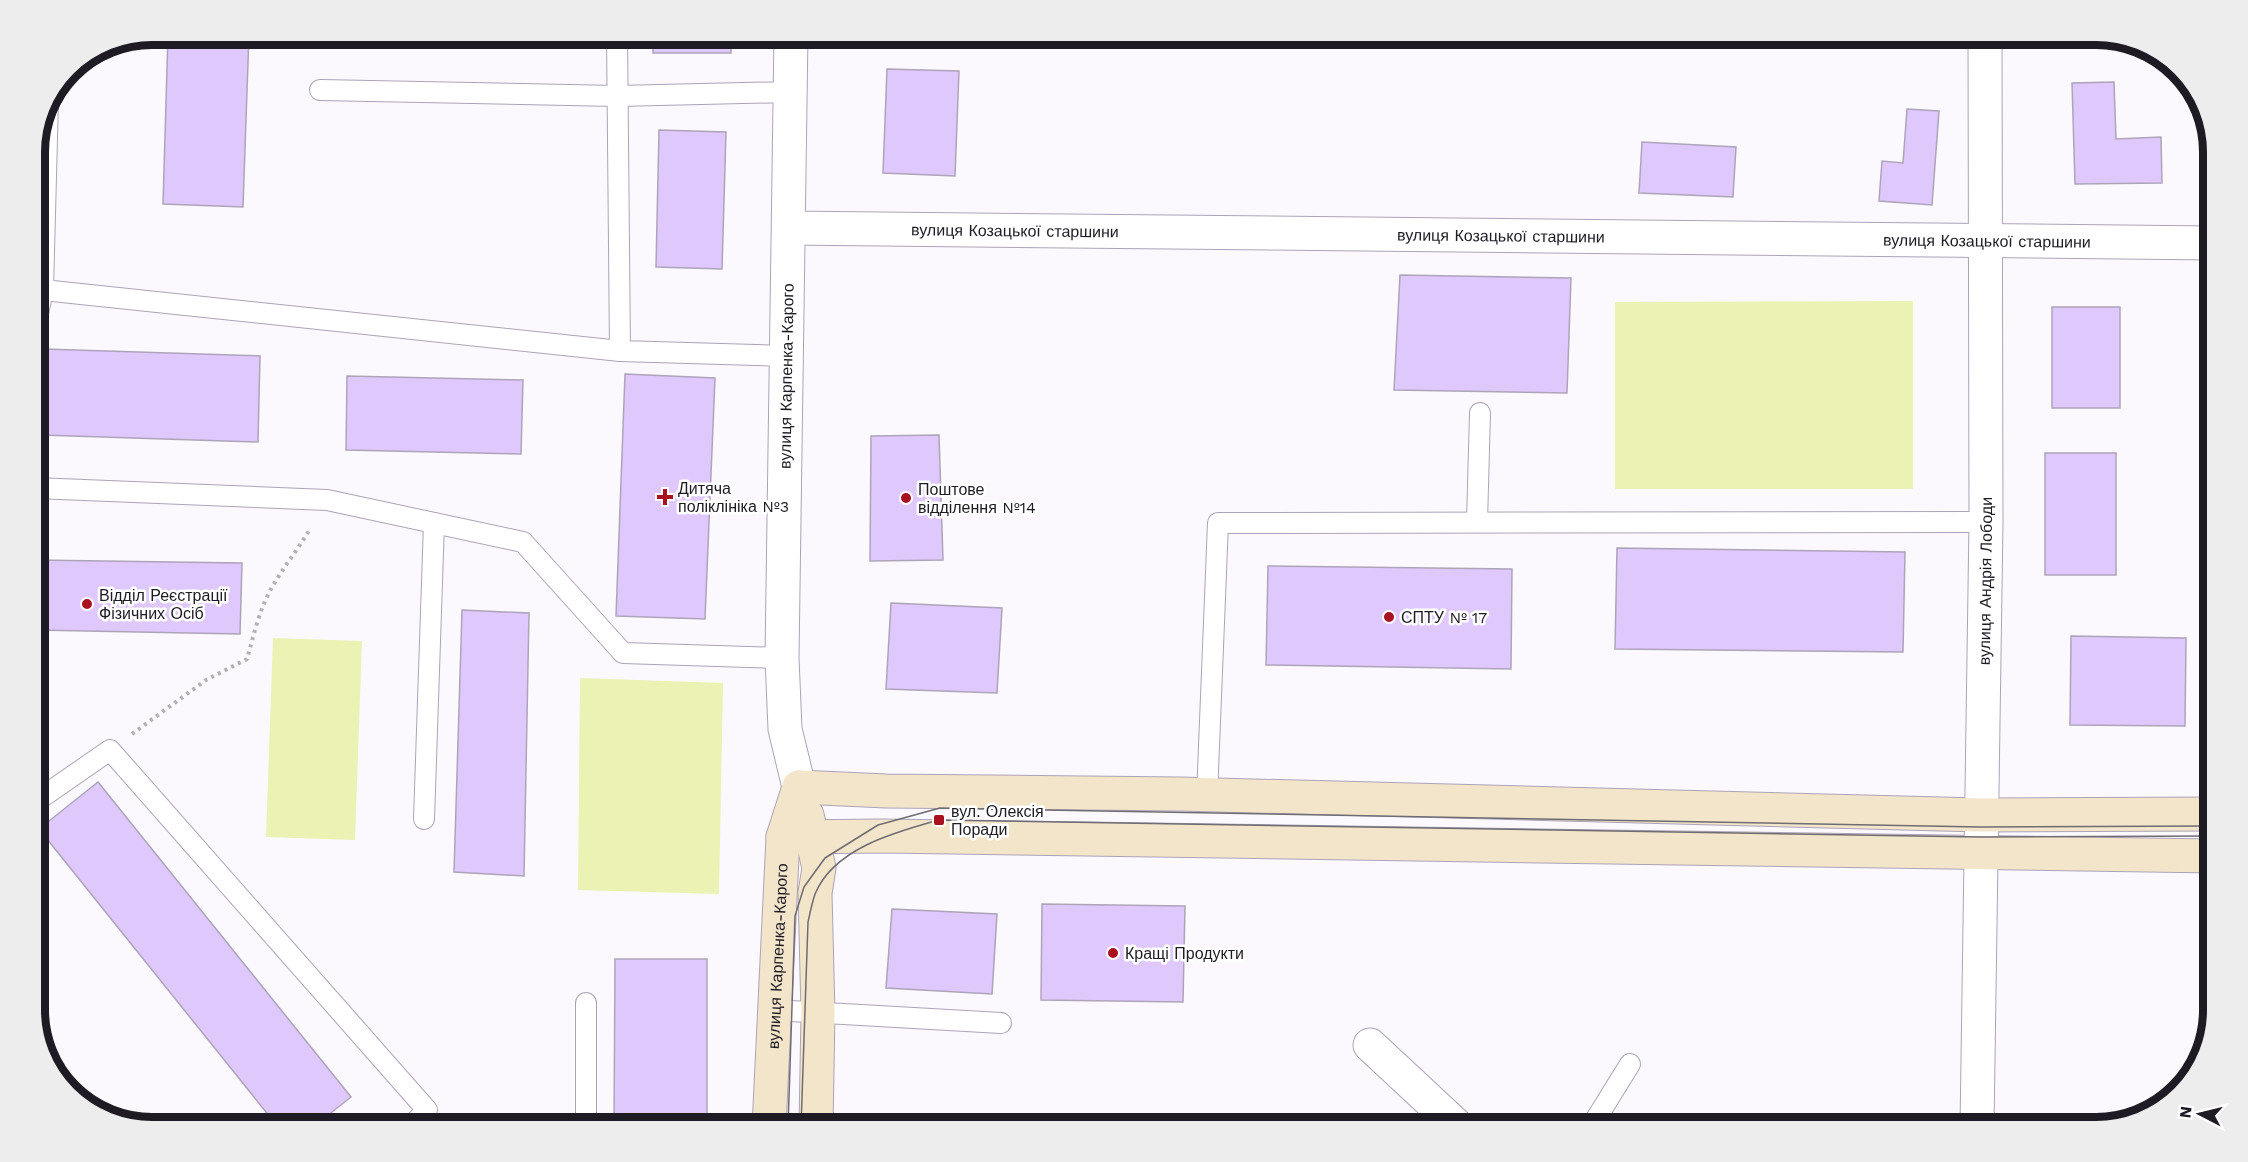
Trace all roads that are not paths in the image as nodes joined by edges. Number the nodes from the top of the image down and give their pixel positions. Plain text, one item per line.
1 (616, 45) edge
2 (791, 45) edge
3 (1985, 45) edge
4 (320, 90) dead end
5 (790, 92) junction
6 (617, 96) junction
7 (47, 132) edge
8 (789, 228) junction
9 (1984, 241) junction
10 (45, 242) edge
11 (2203, 243) edge
12 (45, 290) edge
13 (620, 351) junction
14 (787, 356) junction
15 (1480, 413) dead end
16 (45, 488) edge
17 (1477, 522) junction
18 (1986, 522) junction
19 (434, 523) junction
20 (782, 658) junction
21 (799, 787) junction
22 (45, 795) edge
23 (1207, 796) junction
24 (2203, 814) edge
25 (1980, 815) junction
26 (424, 819) dead end
27 (798, 837) junction
28 (1980, 851) junction
29 (2203, 856) edge
30 (586, 1003) dead end
31 (773, 1010) junction
32 (818, 1012) junction
33 (1001, 1023) dead end
34 (1370, 1045) dead end
35 (1630, 1064) dead end
36 (420, 1117) edge
37 (586, 1117) edge
38 (769, 1117) edge
39 (816, 1117) edge
40 (1446, 1117) edge
41 (1599, 1117) edge
42 (1977, 1117) edge

1 - 6 lane
2 - 5 street, вулиця Карпенка-Карого
3 - 9 street, вулиця Андрія Лободи
4 - 6 lane
5 - 6 lane
5 - 8 street, вулиця Карпенка-Карого
6 - 13 lane
7 - 10 lane
8 - 9 street, вулиця Козацької старшини
8 - 14 street, вулиця Карпенка-Карого
9 - 11 street, вулиця Козацької старшини
9 - 18 street, вулиця Андрія Лободи
12 - 13 lane
13 - 14 lane
14 - 20 street, вулиця Карпенка-Карого
15 - 17 lane
16 - 19 lane
17 - 18 lane
17 - 23 lane
18 - 25 street, вулиця Андрія Лободи
19 - 20 lane
19 - 26 lane
20 - 21 street, вулиця Карпенка-Карого
21 - 23 main road
21 - 27 main road, вулиця Карпенка-Карого
22 - 36 lane
23 - 25 main road
24 - 25 main road
25 - 28 street, вулиця Андрія Лободи
27 - 28 main road
27 - 31 main road, вулиця Карпенка-Карого
27 - 32 main road, вулиця Карпенка-Карого
28 - 29 main road
28 - 42 street, вулиця Андрія Лободи
30 - 37 lane
31 - 32 lane
31 - 38 main road, вулиця Карпенка-Карого
32 - 33 lane
32 - 39 main road, вулиця Карпенка-Карого
34 - 40 street
35 - 41 lane

